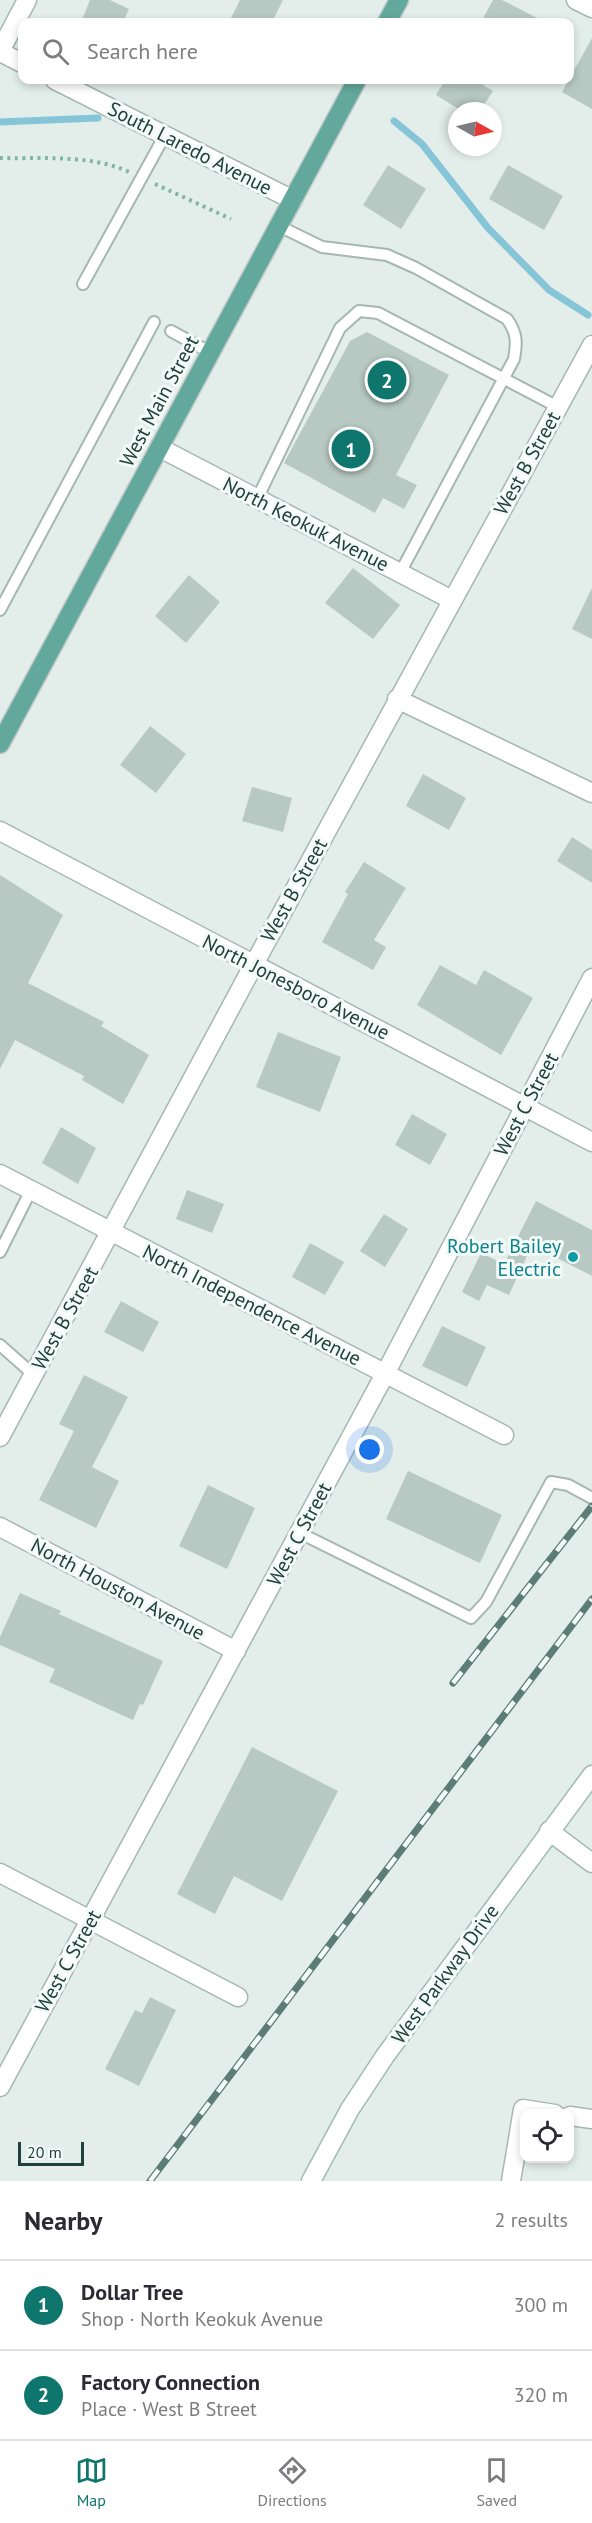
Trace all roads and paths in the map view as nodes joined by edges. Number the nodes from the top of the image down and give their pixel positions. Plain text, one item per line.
1 (27, 0) edge
2 (399, 0) edge
3 (576, 0) edge
4 (592, 8) edge
5 (389, 18) edge
6 (0, 51) edge
7 (18, 61) edge
8 (63, 84) edge
9 (355, 84) edge
10 (165, 135) junction
11 (0, 158) edge
12 (142, 177) junction
13 (293, 200) junction
14 (231, 219) dead end
15 (279, 226) junction
16 (83, 284) dead end
17 (154, 322) dead end
18 (171, 331) dead end
19 (592, 345) edge
20 (211, 353) junction
21 (504, 379) junction
22 (558, 407) junction
23 (160, 448) junction
24 (257, 498) junction
25 (400, 573) junction
26 (452, 600) junction
27 (0, 610) edge
28 (397, 699) junction
29 (0, 744) edge
30 (592, 793) edge
31 (0, 831) edge
32 (253, 966) junction
33 (592, 978) edge
34 (525, 1106) junction
35 (592, 1143) edge
36 (0, 1174) edge
37 (31, 1190) junction
38 (112, 1232) junction
39 (0, 1252) edge
40 (0, 1345) edge
41 (34, 1374) junction
42 (385, 1374) junction
43 (504, 1435) dead end
44 (0, 1437) edge
45 (592, 1498) edge
46 (0, 1527) edge
47 (300, 1533) junction
48 (236, 1651) junction
49 (592, 1774) edge
50 (549, 1831) junction
51 (592, 1863) edge
52 (0, 1873) edge
53 (90, 1921) junction
54 (238, 1997) dead end
55 (0, 2086) edge
56 (574, 2117) edge
57 (592, 2119) edge
58 (520, 2131) edge
59 (311, 2181) edge
60 (511, 2181) edge

1 - 6 street
2 - 5 main road
3 - 4 street
6 - 7 street
8 - 10 street, South Laredo Avenue
9 - 13 main road, West Main Street
10 - 12 lane
10 - 13 street, South Laredo Avenue
11 - 12 path
12 - 14 path
12 - 16 lane
13 - 15 main road, West Main Street
15 - 20 main road, West Main Street
15 - 21 lane
17 - 27 lane
18 - 20 lane
19 - 22 street, West B Street
20 - 23 main road, West Main Street
21 - 22 lane
21 - 24 lane
21 - 25 lane
22 - 26 street, West B Street
23 - 24 street, North Keokuk Avenue
23 - 29 main road, West Main Street
24 - 25 street, North Keokuk Avenue
25 - 26 street, North Keokuk Avenue
26 - 28 street, West B Street
28 - 30 street
28 - 32 street, West B Street
31 - 32 street, North Jonesboro Avenue
32 - 34 street, North Jonesboro Avenue
32 - 38 street, West B Street
33 - 34 street, West C Street
34 - 35 street, North Jonesboro Avenue
34 - 42 street, West C Street
36 - 37 street, North Independence Avenue
37 - 38 street, North Independence Avenue
37 - 39 lane
38 - 41 street, West B Street
38 - 42 street, North Independence Avenue
40 - 41 lane
41 - 44 street, West B Street
42 - 43 street, North Independence Avenue
42 - 47 street, West C Street
45 - 47 lane
46 - 48 street, North Houston Avenue
47 - 48 street, West C Street
48 - 53 street, West C Street
49 - 50 street, West Parkway Drive
50 - 51 street
50 - 59 street, West Parkway Drive
52 - 53 street
53 - 54 street
53 - 55 street, West C Street
56 - 57 street
58 - 60 street

